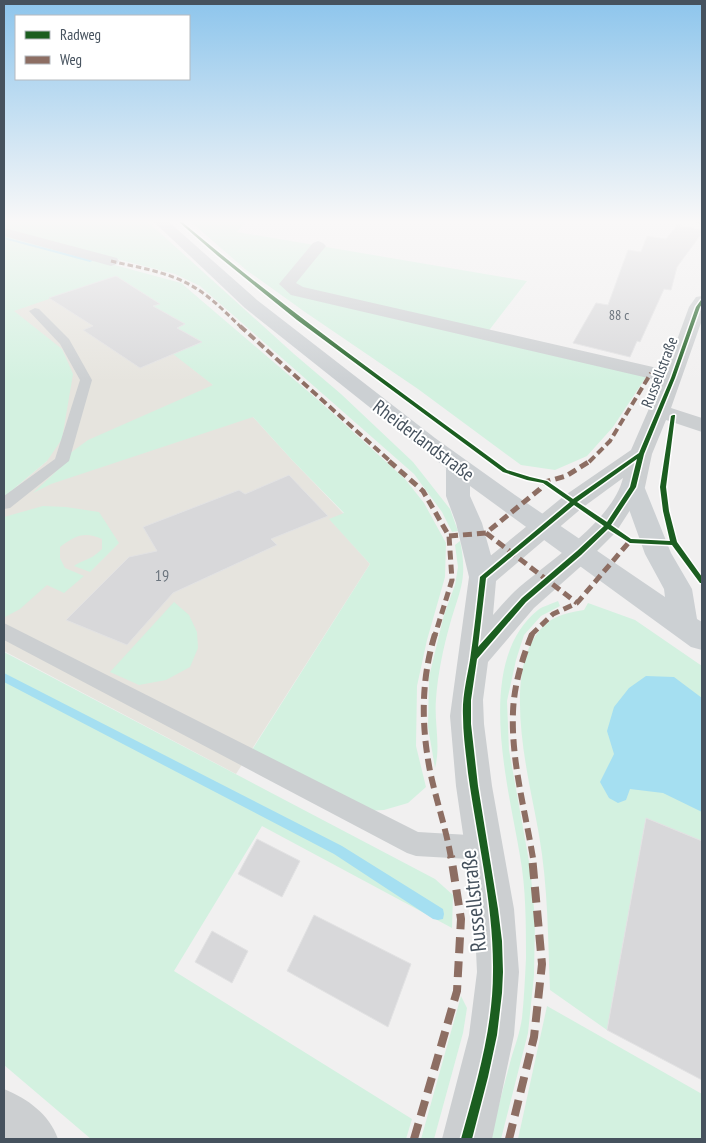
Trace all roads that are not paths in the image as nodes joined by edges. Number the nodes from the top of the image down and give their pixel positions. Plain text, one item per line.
1 (220, 275) edge
2 (294, 275) edge
3 (702, 301) edge
4 (35, 311) dead end
5 (673, 378) junction
6 (659, 411) junction
7 (702, 425) edge
8 (641, 454) junction
9 (458, 466) junction
10 (633, 487) junction
11 (4, 504) edge
12 (544, 528) junction
13 (579, 553) junction
14 (483, 577) junction
15 (4, 631) edge
16 (693, 632) edge
17 (473, 658) junction
18 (486, 848) junction
19 (4, 1113) edge
20 (33, 1139) edge
21 (467, 1139) edge

1 - 9 main road, Rheiderlandstraße
2 - 5 street, Russellstraße
3 - 5 street, Russellstraße
4 - 11 lane
5 - 6 street, Russellstraße
6 - 7 street
6 - 8 street, Russellstraße
8 - 10 street, Russellstraße
8 - 12 street
9 - 12 main road, Rheiderlandstraße
9 - 14 main road
10 - 13 street, Russellstraße
10 - 16 main road
12 - 13 main road, Rheiderlandstraße
12 - 14 street
13 - 16 main road, Rheiderlandstraße
13 - 17 street, Russellstraße
14 - 17 street, Russellstraße
15 - 18 lane
17 - 18 street, Russellstraße
18 - 21 street, Russellstraße
19 - 20 street

